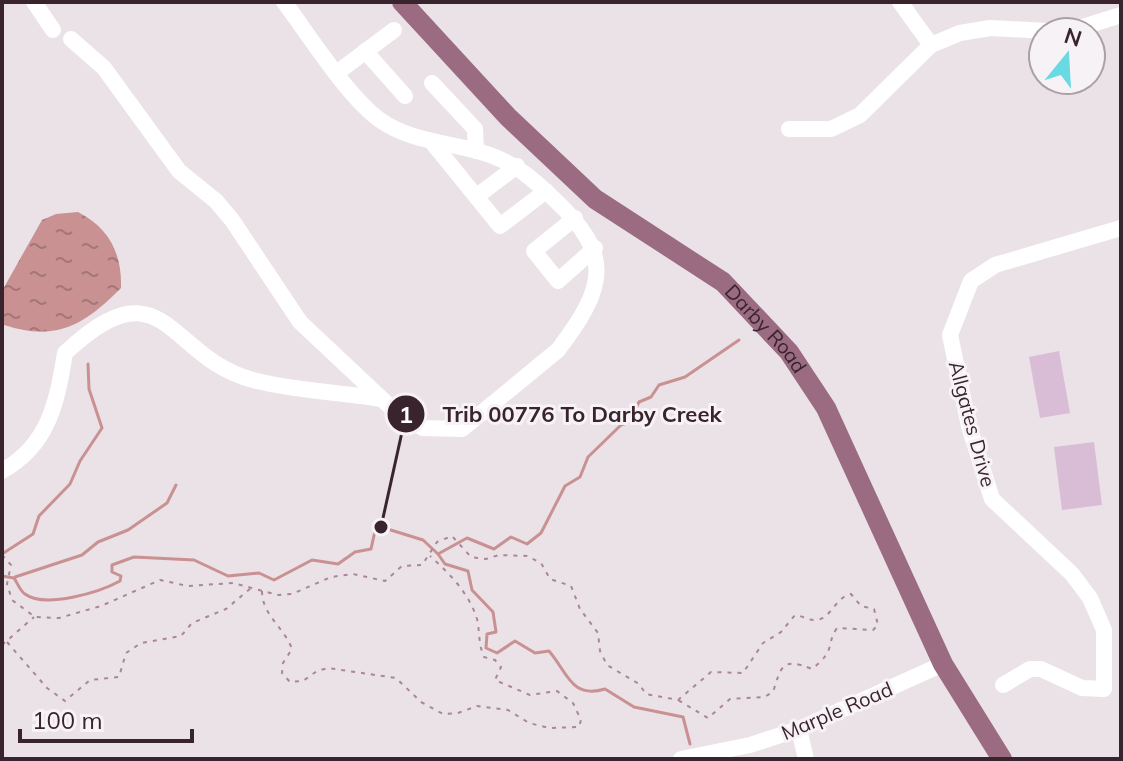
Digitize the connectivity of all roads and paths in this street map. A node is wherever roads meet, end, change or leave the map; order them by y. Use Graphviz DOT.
graph roads {
  1 [pos="34,2"];
  2 [pos="284,2"];
  3 [pos="402,2"];
  4 [pos="900,2"];
  5 [pos="1121,15"];
  6 [pos="53,30"];
  7 [pos="394,30"];
  8 [pos="71,39"];
  9 [pos="931,45"];
  10 [pos="365,51"];
  11 [pos="338,72"];
  12 [pos="432,83"];
  13 [pos="405,96"];
  14 [pos="789,129"];
  15 [pos="431,141"];
  16 [pos="476,151"];
  17 [pos="517,166"];
  18 [pos="546,191"];
  19 [pos="477,196"];
  20 [pos="575,218"];
  21 [pos="1121,228"];
  22 [pos="595,248"];
  23 [pos="382,399"];
  24 [pos="2,471"];
  25 [pos="429,555"];
  26 [pos="4,557"];
  27 [pos="252,588"];
  28 [pos="262,590"];
  29 [pos="35,617"];
  30 [pos="7,642"];
  31 [pos="2,645"];
  32 [pos="943,664"];
  33 [pos="1003,685"];
  34 [pos="678,700"];
  35 [pos="799,729"];
  36 [pos="681,759"];
  37 [pos="806,759"];
  38 [pos="1002,759"];
  1 -- 6 [label="street"];
  2 -- 11 [label="street"];
  3 -- 32 [label="main road, Darby Road"];
  4 -- 9 [label="street"];
  5 -- 9 [label="street"];
  7 -- 10 [label="street"];
  8 -- 23 [label="street"];
  9 -- 14 [label="street"];
  10 -- 11 [label="street"];
  10 -- 13 [label="street"];
  11 -- 15 [label="street"];
  12 -- 16 [label="street"];
  15 -- 16 [label="street"];
  15 -- 19 [label="street"];
  16 -- 17 [label="street"];
  17 -- 18 [label="street"];
  17 -- 19 [label="street"];
  18 -- 19 [label="street"];
  18 -- 20 [label="street"];
  20 -- 22 [label="street"];
  20 -- 22 [label="street"];
  21 -- 33 [label="street, Allgates Drive"];
  22 -- 23 [label="street"];
  23 -- 24 [label="street"];
  25 -- 28 [label="path"];
  25 -- 28 [label="path"];
  25 -- 34 [label="path"];
  26 -- 29 [label="path"];
  27 -- 28 [label="path"];
  27 -- 29 [label="path"];
  27 -- 30 [label="path"];
  29 -- 30 [label="path"];
  30 -- 31 [label="path"];
  32 -- 35 [label="street, Marple Road"];
  32 -- 38 [label="main road, Darby Road"];
  34 -- 34 [label="path"];
  35 -- 36 [label="street, Marple Road"];
  35 -- 37 [label="street"];
}
